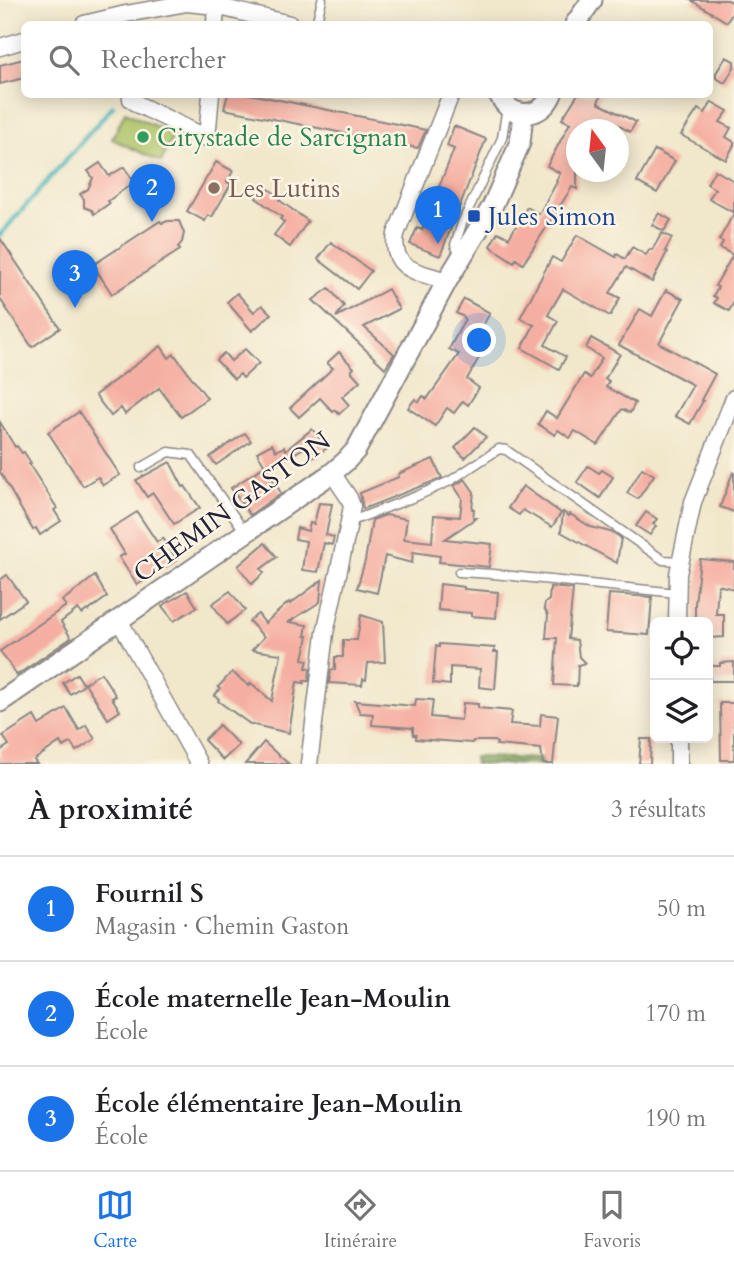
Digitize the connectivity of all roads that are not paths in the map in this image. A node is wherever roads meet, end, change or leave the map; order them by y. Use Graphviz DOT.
graph roads {
  1 [pos="322,0"];
  2 [pos="592,0"];
  3 [pos="216,3"];
  4 [pos="155,17"];
  5 [pos="97,21"];
  6 [pos="215,21"];
  7 [pos="279,21"];
  8 [pos="317,21"];
  9 [pos="577,21"];
  10 [pos="21,41"];
  11 [pos="0,47"];
  12 [pos="131,98"];
  13 [pos="211,98"];
  14 [pos="449,98"];
  15 [pos="550,98"];
  16 [pos="510,105"];
  17 [pos="447,281"];
  18 [pos="734,398"];
  19 [pos="141,468"];
  20 [pos="332,473"];
  21 [pos="349,522"];
  22 [pos="245,532"];
  23 [pos="680,561"];
  24 [pos="459,572"];
  25 [pos="677,593"];
  26 [pos="677,617"];
  27 [pos="119,620"];
  28 [pos="0,702"];
  29 [pos="679,743"];
  30 [pos="199,764"];
  31 [pos="309,764"];
  32 [pos="679,764"];
  1 -- 8 [label="lane"];
  2 -- 9 [label="street"];
  3 -- 4 [label="street"];
  3 -- 6 [label="street"];
  3 -- 7 [label="street"];
  4 -- 5 [label="street"];
  10 -- 11 [label="street"];
  12 -- 13 [label="street"];
  14 -- 17 [label="street"];
  15 -- 16 [label="street"];
  16 -- 17 [label="street, CHEMIN GASTON"];
  17 -- 20 [label="street, CHEMIN GASTON"];
  18 -- 23 [label="street"];
  19 -- 22 [label="lane"];
  20 -- 21 [label="street"];
  20 -- 22 [label="street, CHEMIN GASTON"];
  21 -- 23 [label="lane"];
  21 -- 31 [label="street"];
  22 -- 27 [label="street, CHEMIN GASTON"];
  23 -- 25 [label="street"];
  24 -- 25 [label="lane"];
  25 -- 26 [label="street"];
  27 -- 28 [label="street, CHEMIN GASTON"];
  27 -- 30 [label="street"];
  29 -- 32 [label="street"];
}
